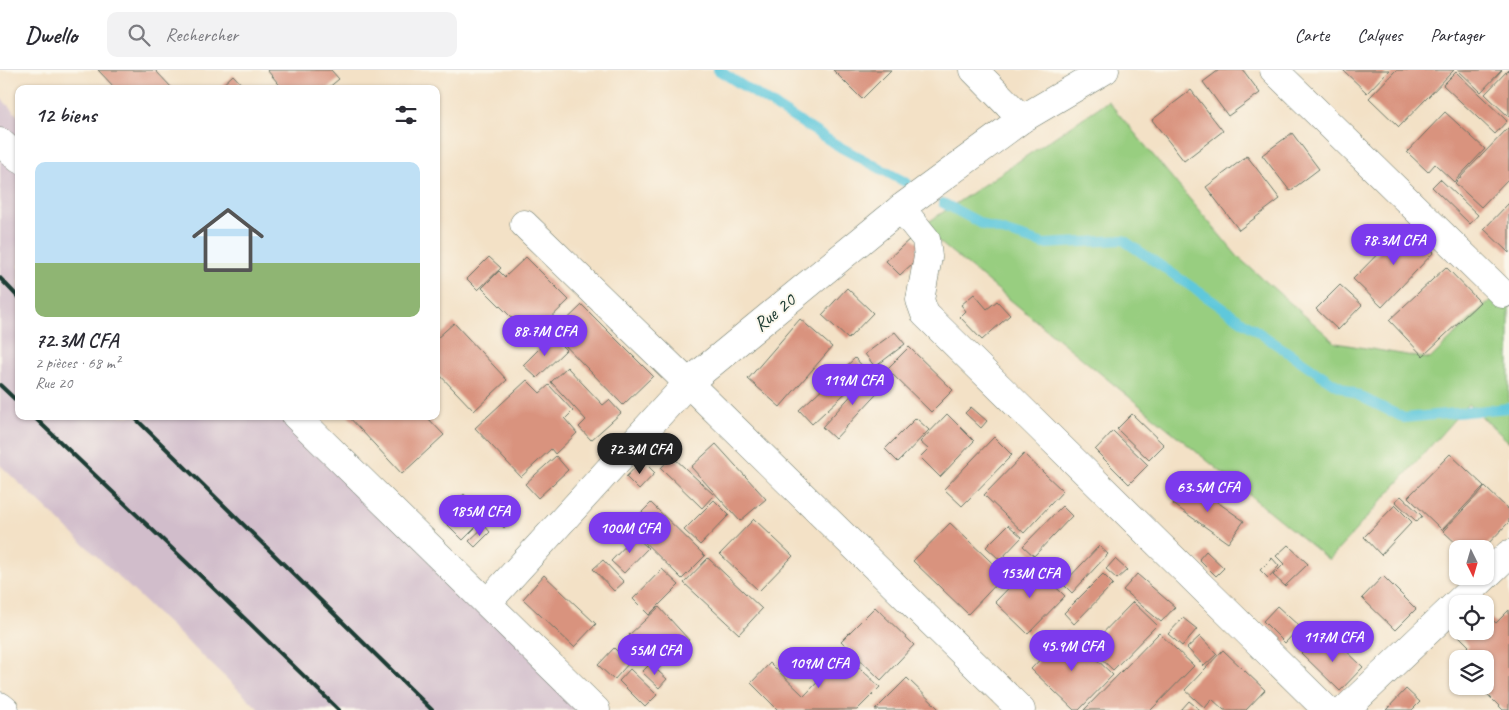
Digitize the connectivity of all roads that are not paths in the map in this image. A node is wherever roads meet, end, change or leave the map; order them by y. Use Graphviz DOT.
graph roads {
  1 [pos="974,70"];
  2 [pos="1105,70"];
  3 [pos="1274,70"];
  4 [pos="1022,119"];
  5 [pos="0,142"];
  6 [pos="15,155"];
  7 [pos="901,208"];
  8 [pos="524,224"];
  9 [pos="1503,294"];
  10 [pos="688,383"];
  11 [pos="300,420"];
  12 [pos="1509,554"];
  13 [pos="487,603"];
  14 [pos="0,706"];
  15 [pos="5,710"];
  16 [pos="596,710"];
  17 [pos="1021,710"];
  18 [pos="1326,710"];
  19 [pos="1345,710"];
  1 -- 4 [label="street"];
  2 -- 4 [label="street, Rue 20"];
  3 -- 9 [label="street"];
  4 -- 7 [label="street, Rue 20"];
  5 -- 6 [label="street"];
  7 -- 10 [label="street, Rue 20"];
  7 -- 18 [label="street"];
  8 -- 10 [label="street"];
  10 -- 13 [label="street, Rue 20"];
  10 -- 17 [label="street"];
  11 -- 13 [label="street"];
  12 -- 19 [label="street"];
  13 -- 16 [label="street"];
  14 -- 15 [label="street"];
}
